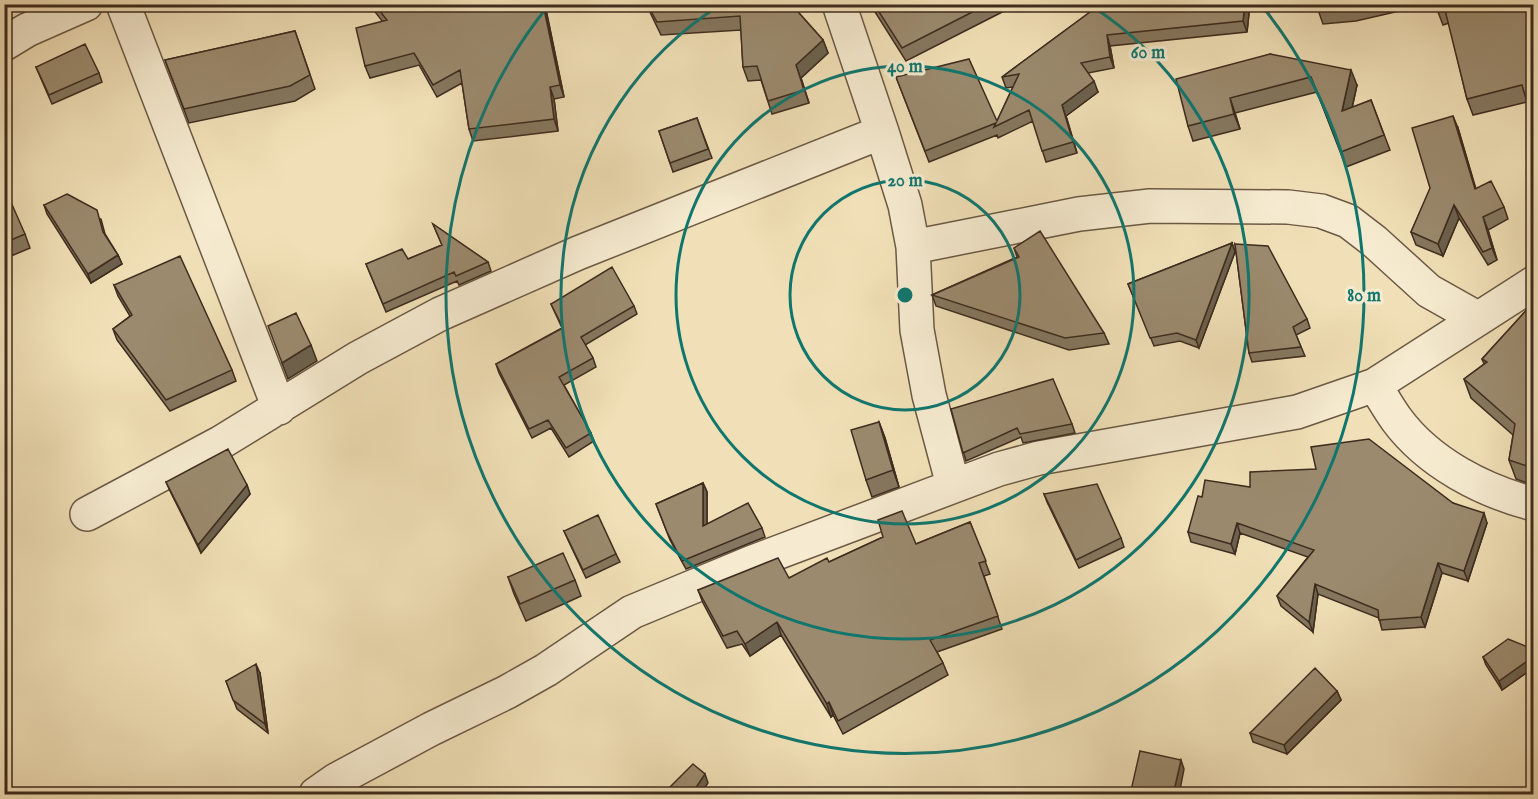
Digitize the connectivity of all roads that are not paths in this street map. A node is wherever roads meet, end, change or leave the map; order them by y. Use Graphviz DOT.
graph roads {
  1 [pos="86,4"];
  2 [pos="123,4"];
  3 [pos="838,4"];
  4 [pos="4,44"];
  5 [pos="882,132"];
  6 [pos="912,247"];
  7 [pos="1533,284"];
  8 [pos="1477,318"];
  9 [pos="1375,385"];
  10 [pos="279,408"];
  11 [pos="953,485"];
  12 [pos="1533,504"];
  13 [pos="87,513"];
  14 [pos="316,795"];
  1 -- 4 [label="street"];
  2 -- 10 [label="street"];
  3 -- 5 [label="street"];
  5 -- 6 [label="street"];
  5 -- 10 [label="street"];
  6 -- 8 [label="street"];
  6 -- 11 [label="street"];
  7 -- 8 [label="street"];
  8 -- 9 [label="street"];
  9 -- 11 [label="street"];
  9 -- 12 [label="street"];
  10 -- 13 [label="street"];
  11 -- 14 [label="street"];
}
